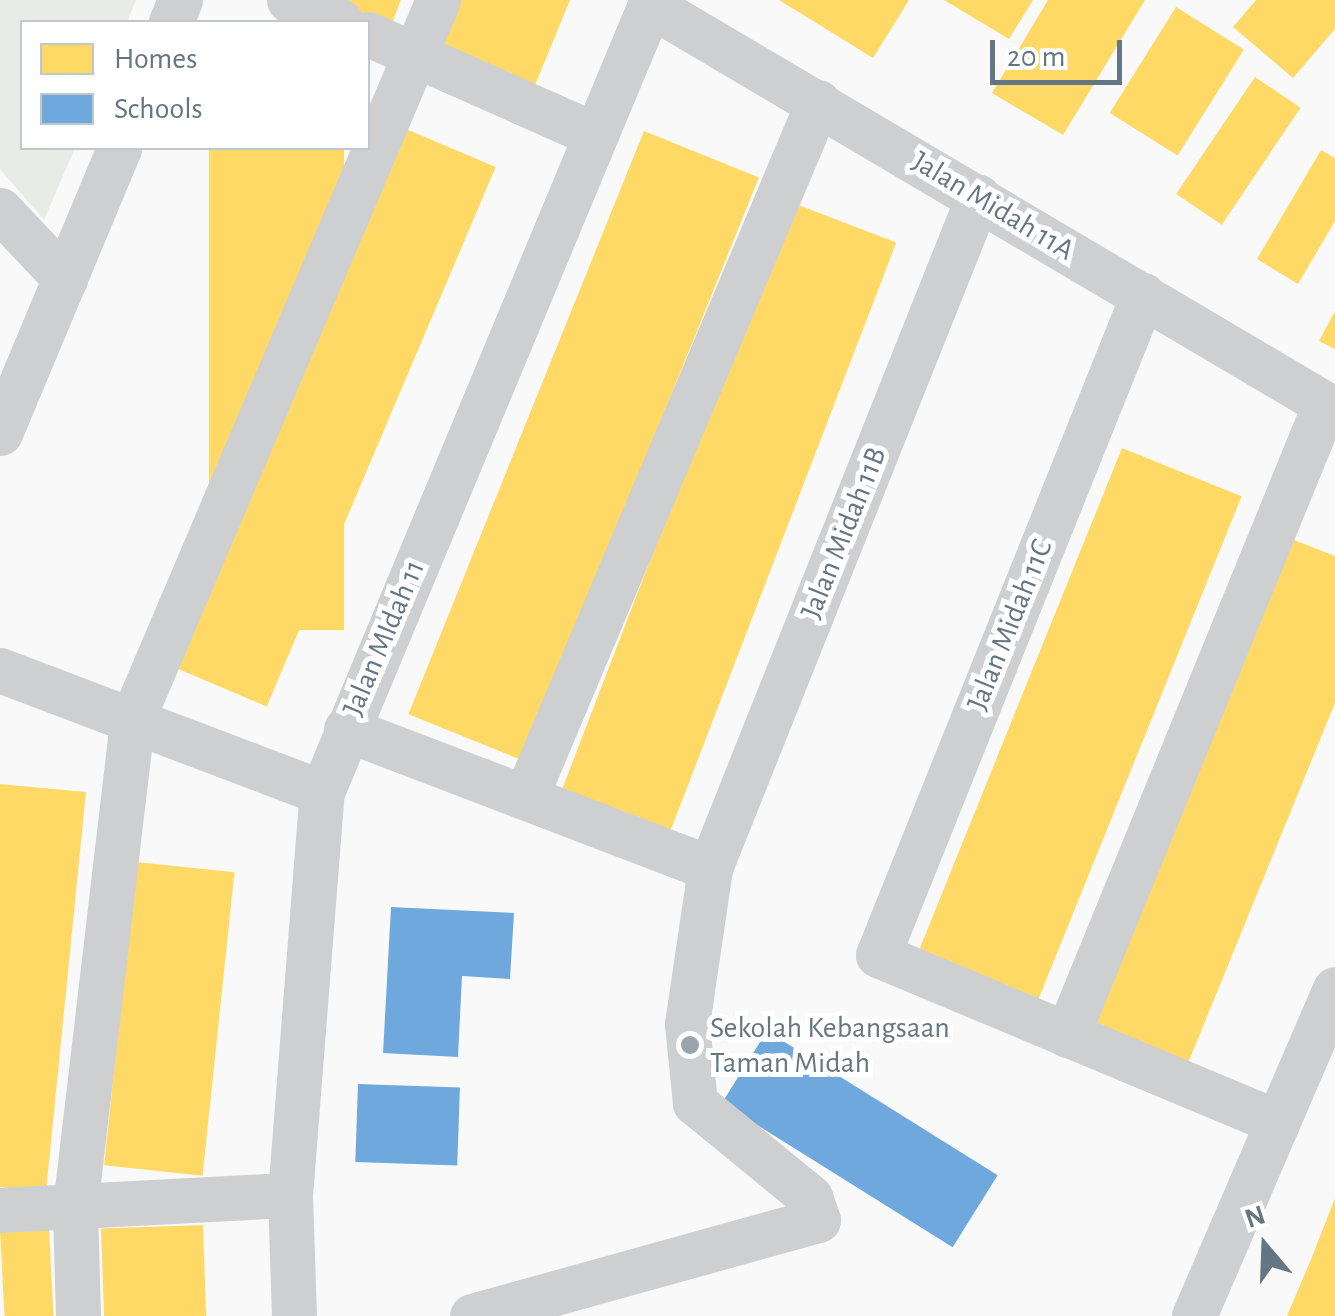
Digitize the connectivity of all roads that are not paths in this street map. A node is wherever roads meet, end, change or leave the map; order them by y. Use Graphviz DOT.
graph roads {
  1 [pos="289,0"];
  2 [pos="438,0"];
  3 [pos="651,2"];
  4 [pos="336,20"];
  5 [pos="370,35"];
  6 [pos="416,54"];
  7 [pos="818,102"];
  8 [pos="594,134"];
  9 [pos="119,150"];
  10 [pos="978,197"];
  11 [pos="0,210"];
  12 [pos="65,279"];
  13 [pos="1143,296"];
  14 [pos="1330,407"];
  15 [pos="0,433"];
  16 [pos="0,670"];
  17 [pos="132,720"];
  18 [pos="346,729"];
  19 [pos="322,792"];
  20 [pos="526,796"];
  21 [pos="710,868"];
  22 [pos="1335,989"];
  23 [pos="1067,1035"];
  24 [pos="1278,1122"];
  25 [pos="290,1194"];
  26 [pos="75,1207"];
  27 [pos="0,1210"];
  28 [pos="78,1316"];
  29 [pos="294,1316"];
  30 [pos="472,1316"];
  31 [pos="1194,1316"];
  1 -- 4 [label="street"];
  2 -- 6 [label="street"];
  3 -- 7 [label="street, Jalan Midah 11A"];
  3 -- 8 [label="street, Jalan MIdah 11"];
  5 -- 6 [label="street"];
  6 -- 8 [label="street"];
  6 -- 17 [label="street"];
  7 -- 10 [label="street, Jalan Midah 11A"];
  7 -- 20 [label="street"];
  8 -- 18 [label="street, Jalan MIdah 11"];
  9 -- 12 [label="street"];
  10 -- 13 [label="street, Jalan Midah 11A"];
  10 -- 21 [label="street, Jalan Midah 11B"];
  11 -- 12 [label="street"];
  12 -- 15 [label="street"];
  13 -- 14 [label="street, Jalan Midah 11A"];
  13 -- 23 [label="street, Jalan Midah 11C"];
  14 -- 23 [label="street"];
  16 -- 17 [label="street"];
  17 -- 19 [label="street"];
  17 -- 26 [label="street"];
  18 -- 19 [label="street, Jalan MIdah 11"];
  18 -- 20 [label="street"];
  19 -- 25 [label="street, Jalan MIdah 11"];
  20 -- 21 [label="street"];
  21 -- 30 [label="street, Jalan Midah 11B"];
  22 -- 24 [label="street"];
  23 -- 24 [label="street"];
  24 -- 31 [label="street"];
  25 -- 26 [label="street"];
  25 -- 29 [label="street, Jalan MIdah 11"];
  26 -- 27 [label="street"];
  26 -- 28 [label="street"];
}
